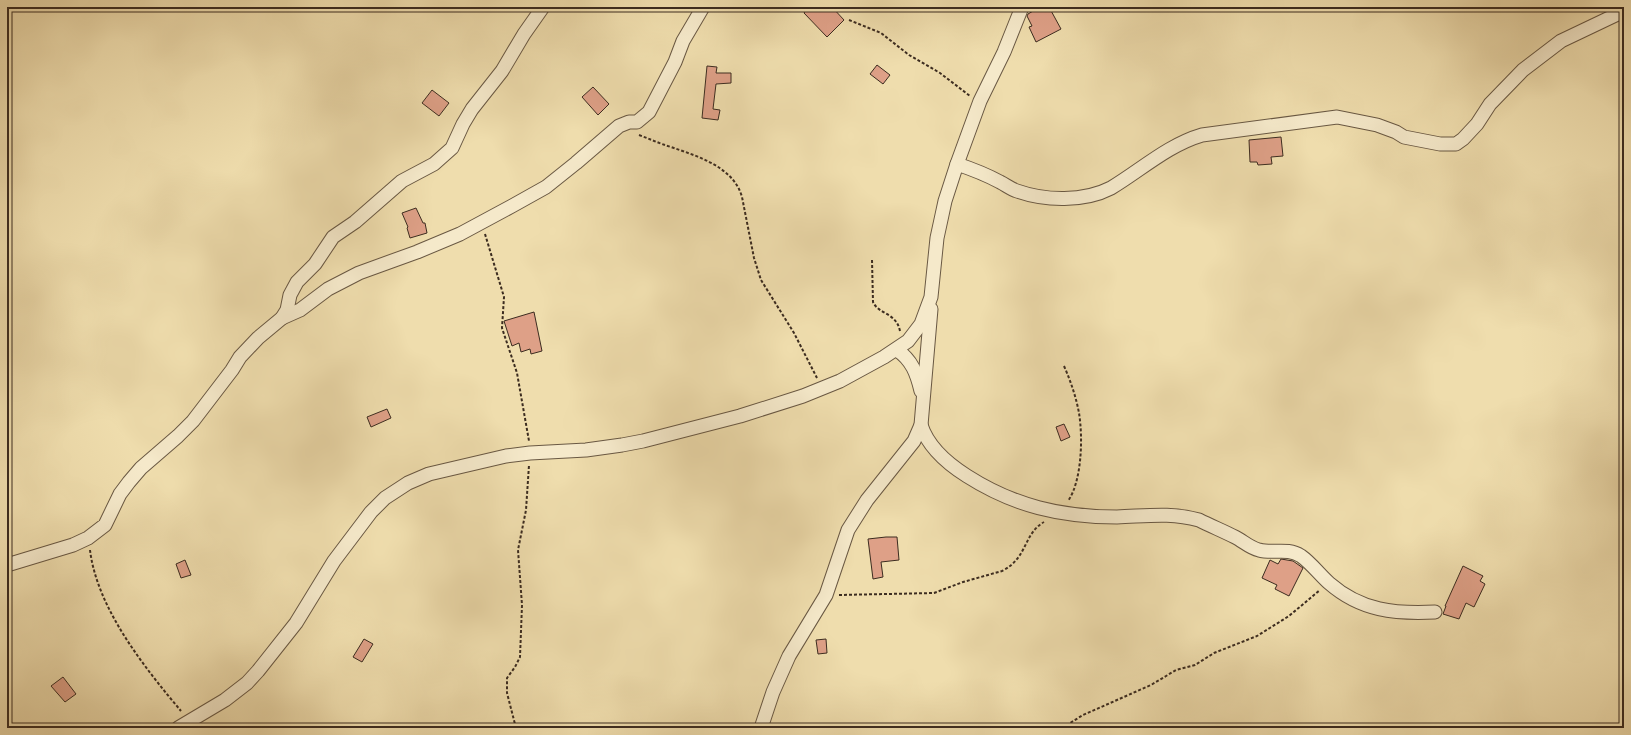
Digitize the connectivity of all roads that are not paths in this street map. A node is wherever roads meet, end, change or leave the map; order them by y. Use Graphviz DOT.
graph roads {
  1 [pos="543,7"];
  2 [pos="703,7"];
  3 [pos="1022,7"];
  4 [pos="1624,11"];
  5 [pos="957,164"];
  6 [pos="931,297"];
  7 [pos="282,318"];
  8 [pos="897,350"];
  9 [pos="923,401"];
  10 [pos="922,425"];
  11 [pos="7,565"];
  12 [pos="1435,612"];
  13 [pos="178,728"];
  14 [pos="761,728"];
  1 -- 7 [label="street"];
  2 -- 7 [label="street"];
  3 -- 5 [label="street"];
  4 -- 5 [label="street"];
  5 -- 6 [label="street"];
  6 -- 8 [label="street"];
  6 -- 9 [label="street"];
  7 -- 11 [label="street"];
  8 -- 9 [label="street"];
  8 -- 13 [label="street"];
  9 -- 10 [label="street"];
  10 -- 12 [label="street"];
  10 -- 14 [label="street"];
}
